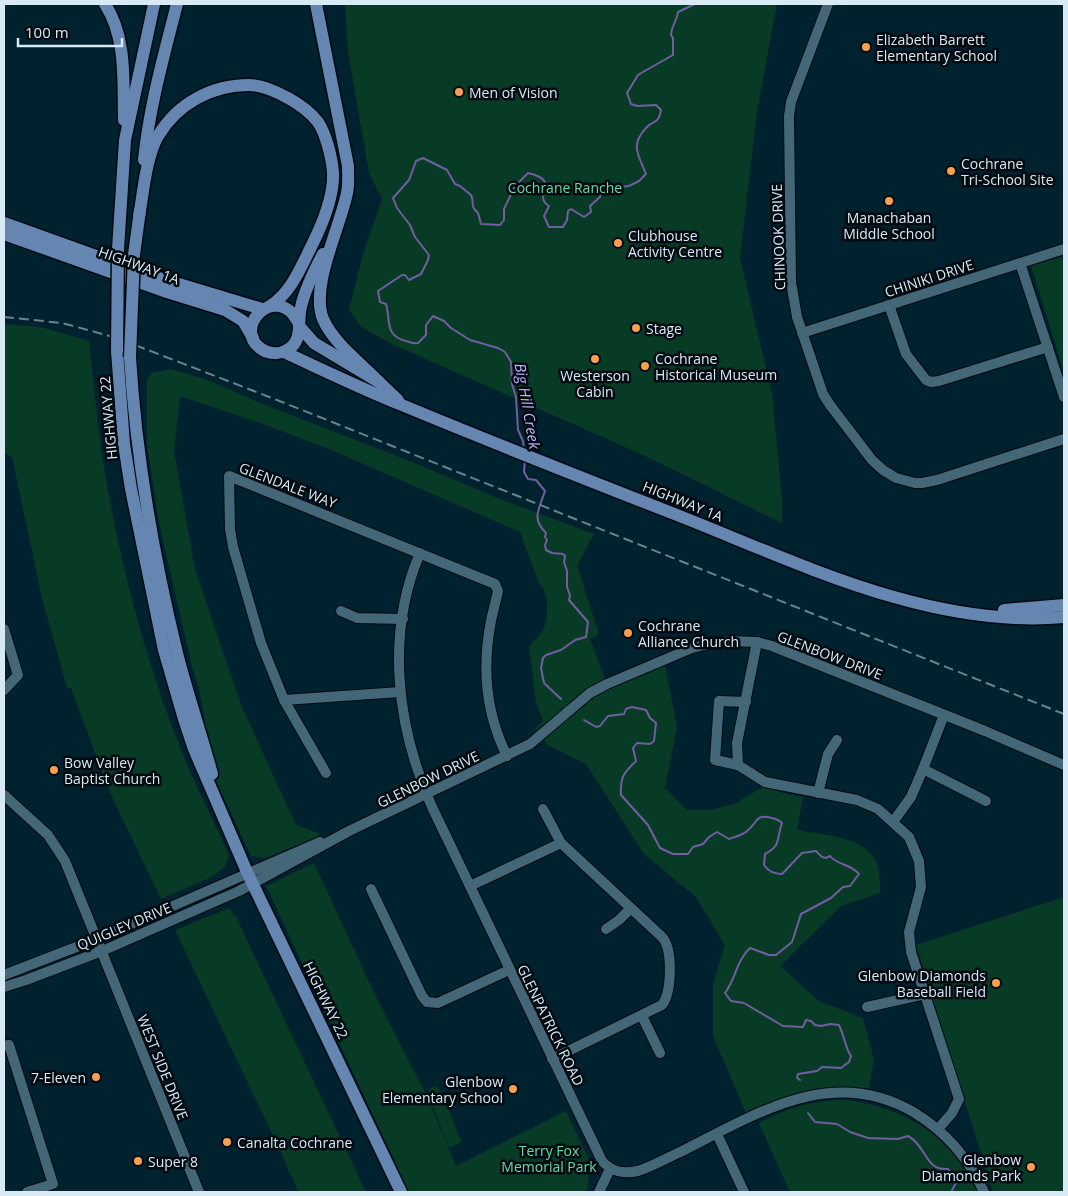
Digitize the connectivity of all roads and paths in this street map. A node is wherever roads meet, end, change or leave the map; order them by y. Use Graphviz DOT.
graph roads {
  1 [pos="105,4"];
  2 [pos="154,4"];
  3 [pos="177,4"];
  4 [pos="316,4"];
  5 [pos="828,4"];
  6 [pos="125,140"];
  7 [pos="139,217"];
  8 [pos="340,220"];
  9 [pos="4,223"];
  10 [pos="4,234"];
  11 [pos="1064,248"];
  12 [pos="1020,263"];
  13 [pos="889,305"];
  14 [pos="266,308"];
  15 [pos="299,324"];
  16 [pos="802,333"];
  17 [pos="253,338"];
  18 [pos="1048,347"];
  19 [pos="284,352"];
  20 [pos="379,382"];
  21 [pos="1064,398"];
  22 [pos="403,406"];
  23 [pos="1064,439"];
  24 [pos="420,553"];
  25 [pos="1064,605"];
  26 [pos="956,610"];
  27 [pos="341,611"];
  28 [pos="1064,616"];
  29 [pos="403,619"];
  30 [pos="4,629"];
  31 [pos="757,642"];
  32 [pos="4,690"];
  33 [pos="400,692"];
  34 [pos="284,700"];
  35 [pos="746,702"];
  36 [pos="944,715"];
  37 [pos="837,740"];
  38 [pos="507,756"];
  39 [pos="738,765"];
  40 [pos="1064,765"];
  41 [pos="924,770"];
  42 [pos="326,773"];
  43 [pos="818,793"];
  44 [pos="427,794"];
  45 [pos="4,795"];
  46 [pos="986,801"];
  47 [pos="543,809"];
  48 [pos="224,819"];
  49 [pos="893,822"];
  50 [pos="561,843"];
  51 [pos="250,878"];
  52 [pos="470,886"];
  53 [pos="371,889"];
  54 [pos="630,908"];
  55 [pos="606,929"];
  56 [pos="97,940"];
  57 [pos="102,951"];
  58 [pos="509,970"];
  59 [pos="4,975"];
  60 [pos="4,987"];
  61 [pos="925,994"];
  62 [pos="866,1007"];
  63 [pos="642,1016"];
  64 [pos="4,1046"];
  65 [pos="660,1052"];
  66 [pos="552,1059"];
  67 [pos="938,1129"];
  68 [pos="717,1134"];
  69 [pos="610,1169"];
  70 [pos="27,1192"];
  71 [pos="199,1192"];
  72 [pos="402,1192"];
  73 [pos="599,1192"];
  74 [pos="744,1192"];
  75 [pos="984,1192"];
  1 -- 6 [label="main road"];
  2 -- 6 [label="main road, HIGHWAY 22"];
  3 -- 7 [label="main road, HIGHWAY 22"];
  4 -- 8 [label="main road"];
  5 -- 16 [label="street, CHINOOK DRIVE"];
  6 -- 48 [label="main road, HIGHWAY 22, bridge"];
  7 -- 14 [label="main road"];
  7 -- 48 [label="main road, HIGHWAY 22, bridge"];
  8 -- 15 [label="main road"];
  8 -- 20 [label="main road"];
  9 -- 14 [label="main road, HIGHWAY 1A"];
  10 -- 17 [label="main road, HIGHWAY 1A"];
  11 -- 12 [label="street, CHINIKI DRIVE"];
  12 -- 13 [label="street, CHINIKI DRIVE"];
  12 -- 18 [label="street"];
  13 -- 16 [label="street, CHINIKI DRIVE"];
  13 -- 18 [label="street"];
  14 -- 15 [label="main road"];
  14 -- 17 [label="main road"];
  15 -- 19 [label="main road"];
  15 -- 20 [label="main road, HIGHWAY 1A"];
  16 -- 23 [label="street, CHINOOK DRIVE"];
  17 -- 19 [label="main road"];
  18 -- 21 [label="street"];
  19 -- 22 [label="main road, HIGHWAY 1A"];
  20 -- 22 [label="main road, HIGHWAY 1A"];
  22 -- 26 [label="main road, HIGHWAY 1A"];
  24 -- 29 [label="street, GLENPATRICK ROAD"];
  24 -- 34 [label="street, GLENDALE WAY"];
  24 -- 38 [label="street, GLENDALE WAY"];
  25 -- 26 [label="main road, HIGHWAY 1A"];
  26 -- 28 [label="main road, HIGHWAY 1A"];
  27 -- 29 [label="street"];
  29 -- 33 [label="street, GLENPATRICK ROAD"];
  30 -- 32 [label="street"];
  31 -- 35 [label="street"];
  31 -- 36 [label="street, GLENBOW DRIVE"];
  31 -- 38 [label="street, GLENBOW DRIVE"];
  33 -- 34 [label="street"];
  33 -- 44 [label="street, GLENPATRICK ROAD"];
  34 -- 42 [label="street"];
  35 -- 39 [label="street"];
  35 -- 39 [label="street"];
  36 -- 40 [label="street, GLENBOW DRIVE"];
  36 -- 41 [label="street"];
  37 -- 43 [label="street"];
  38 -- 44 [label="street, GLENBOW DRIVE"];
  39 -- 43 [label="street"];
  41 -- 46 [label="street"];
  41 -- 49 [label="street"];
  43 -- 49 [label="street"];
  44 -- 51 [label="street, GLENBOW DRIVE"];
  44 -- 52 [label="street, GLENPATRICK ROAD"];
  45 -- 56 [label="street, WEST SIDE DRIVE"];
  47 -- 50 [label="street"];
  48 -- 51 [label="main road, HIGHWAY 22"];
  49 -- 61 [label="street"];
  50 -- 52 [label="street"];
  50 -- 54 [label="street"];
  51 -- 56 [label="street, QUIGLEY DRIVE"];
  51 -- 57 [label="street, QUIGLEY DRIVE"];
  51 -- 72 [label="main road, HIGHWAY 22"];
  52 -- 58 [label="street, GLENPATRICK ROAD"];
  53 -- 58 [label="street"];
  54 -- 55 [label="street"];
  54 -- 63 [label="street"];
  56 -- 57 [label="street, WEST SIDE DRIVE"];
  56 -- 59 [label="street, QUIGLEY DRIVE"];
  57 -- 60 [label="street, QUIGLEY DRIVE"];
  57 -- 71 [label="street, WEST SIDE DRIVE"];
  58 -- 66 [label="street, GLENPATRICK ROAD"];
  61 -- 62 [label="street"];
  61 -- 67 [label="street"];
  63 -- 65 [label="street"];
  63 -- 66 [label="street"];
  64 -- 70 [label="street"];
  66 -- 69 [label="street, GLENPATRICK ROAD"];
  67 -- 68 [label="street"];
  67 -- 75 [label="street"];
  68 -- 69 [label="street"];
  68 -- 74 [label="street"];
  69 -- 73 [label="street"];
}
